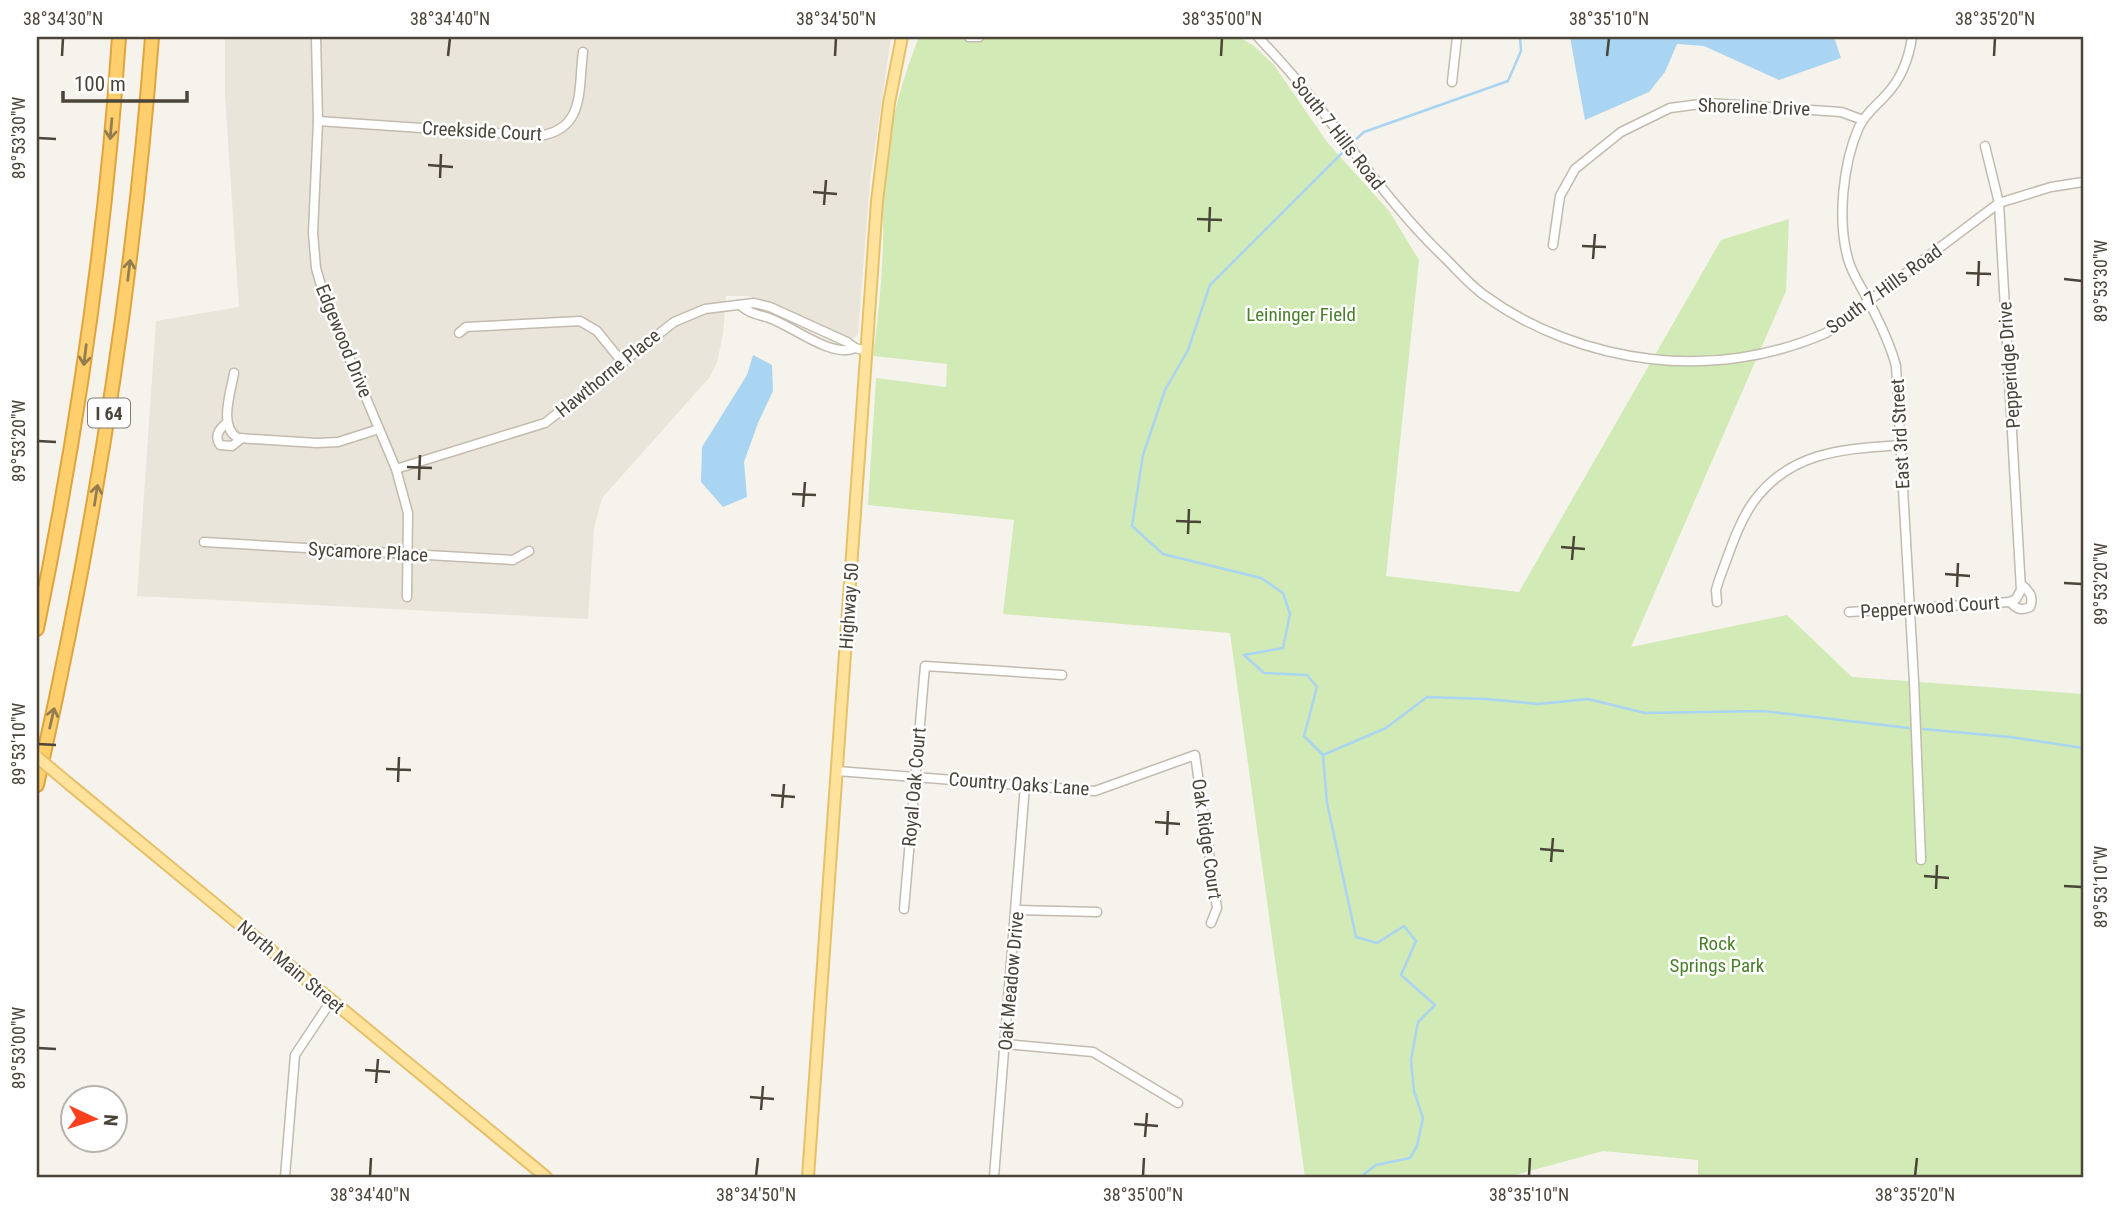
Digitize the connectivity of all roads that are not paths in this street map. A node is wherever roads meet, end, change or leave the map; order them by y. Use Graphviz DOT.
graph roads {
  1 [pos="152,37"];
  2 [pos="316,37"];
  3 [pos="902,37"];
  4 [pos="969,37"];
  5 [pos="979,37"];
  6 [pos="1258,37"];
  7 [pos="1457,37"];
  8 [pos="1912,37"];
  9 [pos="119,38"];
  10 [pos="583,52"];
  11 [pos="1452,82"];
  12 [pos="1863,120"];
  13 [pos="318,121"];
  14 [pos="1985,146"];
  15 [pos="2083,182"];
  16 [pos="1999,203"];
  17 [pos="1553,245"];
  18 [pos="1869,301"];
  19 [pos="459,333"];
  20 [pos="867,351"];
  21 [pos="623,363"];
  22 [pos="234,373"];
  23 [pos="227,423"];
  24 [pos="379,429"];
  25 [pos="242,439"];
  26 [pos="1900,445"];
  27 [pos="397,469"];
  28 [pos="204,542"];
  29 [pos="529,551"];
  30 [pos="409,555"];
  31 [pos="2022,585"];
  32 [pos="407,597"];
  33 [pos="1717,602"];
  34 [pos="2010,602"];
  35 [pos="1910,609"];
  36 [pos="1849,612"];
  37 [pos="37,629"];
  38 [pos="1062,675"];
  39 [pos="1195,755"];
  40 [pos="37,757"];
  41 [pos="837,771"];
  42 [pos="915,777"];
  43 [pos="37,785"];
  44 [pos="1026,785"];
  45 [pos="1921,860"];
  46 [pos="904,909"];
  47 [pos="1017,910"];
  48 [pos="1097,912"];
  49 [pos="1211,923"];
  50 [pos="331,1001"];
  51 [pos="1006,1044"];
  52 [pos="1178,1103"];
  53 [pos="285,1177"];
  54 [pos="546,1177"];
  55 [pos="807,1177"];
  56 [pos="994,1177"];
  43 -- 1 [label="highway, I 64, one-way"];
  2 -- 13 [label="street, Edgewood Drive"];
  3 -- 20 [label="main road, Highway 50"];
  4 -- 5 [label="street"];
  6 -- 18 [label="street, South 7 Hills Road"];
  7 -- 11 [label="street"];
  8 -- 12 [label="street, East 3rd Street"];
  9 -- 37 [label="highway, I 64, one-way"];
  10 -- 13 [label="street, Creekside Court"];
  12 -- 17 [label="street, Shoreline Drive"];
  12 -- 18 [label="street, East 3rd Street"];
  13 -- 24 [label="street, Edgewood Drive"];
  14 -- 16 [label="street, Pepperidge Drive"];
  15 -- 16 [label="street, South 7 Hills Road"];
  16 -- 18 [label="street, South 7 Hills Road"];
  16 -- 31 [label="street, Pepperidge Drive"];
  18 -- 26 [label="street, East 3rd Street"];
  19 -- 21 [label="street"];
  20 -- 21 [label="street, Hawthorne Place"];
  20 -- 41 [label="main road, Highway 50"];
  21 -- 27 [label="street, Hawthorne Place"];
  22 -- 23 [label="street"];
  23 -- 25 [label="street"];
  23 -- 25 [label="street"];
  24 -- 25 [label="street"];
  24 -- 27 [label="street, Edgewood Drive"];
  26 -- 33 [label="street"];
  26 -- 35 [label="street, East 3rd Street"];
  27 -- 30 [label="street, Edgewood Drive"];
  28 -- 30 [label="street, Sycamore Place"];
  29 -- 30 [label="street, Sycamore Place"];
  30 -- 32 [label="street, Edgewood Drive"];
  31 -- 34 [label="street"];
  31 -- 34 [label="street, Pepperidge Drive"];
  34 -- 35 [label="street, Pepperwood Court"];
  35 -- 36 [label="street, Pepperwood Court"];
  35 -- 45 [label="street, East 3rd Street"];
  38 -- 42 [label="street, Royal Oak Court"];
  39 -- 44 [label="street, Country Oaks Lane"];
  39 -- 49 [label="street, Oak Ridge Court"];
  40 -- 50 [label="main road, North Main Street, bridge"];
  41 -- 42 [label="street, Country Oaks Lane"];
  41 -- 55 [label="main road, Highway 50"];
  42 -- 44 [label="street, Country Oaks Lane"];
  42 -- 46 [label="street, Royal Oak Court"];
  44 -- 47 [label="street, Oak Meadow Drive"];
  47 -- 48 [label="street"];
  47 -- 51 [label="street, Oak Meadow Drive"];
  50 -- 53 [label="street"];
  50 -- 54 [label="main road, North Main Street"];
  51 -- 52 [label="street"];
  51 -- 56 [label="street, Oak Meadow Drive"];
}
